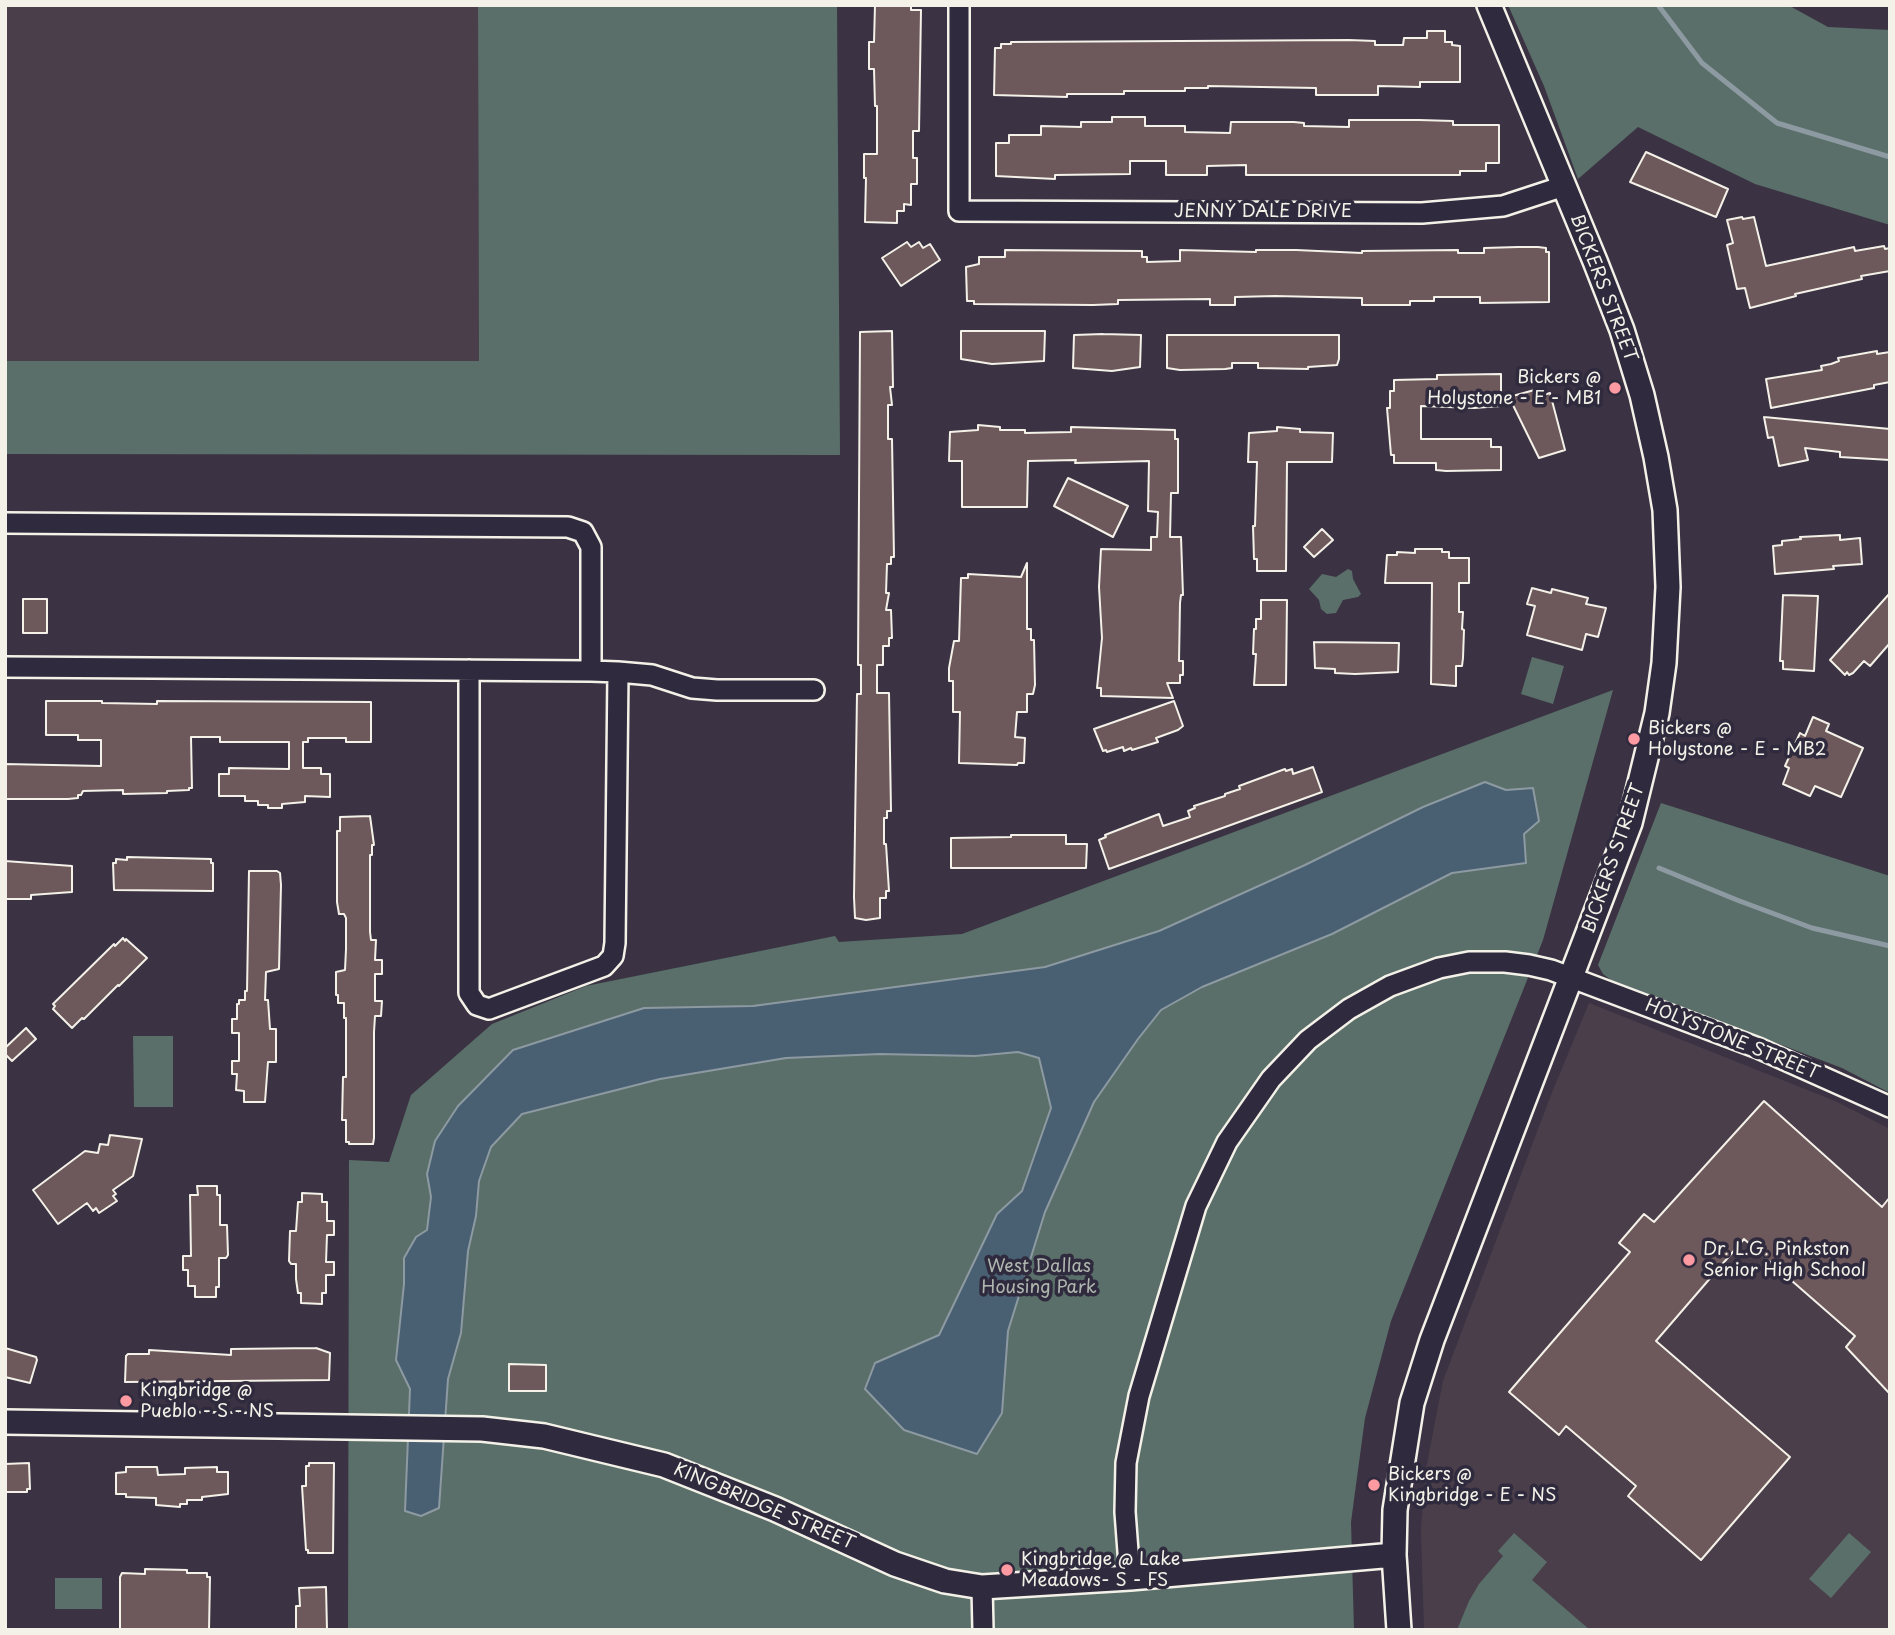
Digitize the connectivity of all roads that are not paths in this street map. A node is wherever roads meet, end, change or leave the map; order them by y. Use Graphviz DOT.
graph roads {
  1 [pos="959,5"];
  2 [pos="1489,5"];
  3 [pos="1564,186"];
  4 [pos="5,523"];
  5 [pos="5,667"];
  6 [pos="469,670"];
  7 [pos="591,671"];
  8 [pos="618,673"];
  9 [pos="814,690"];
  10 [pos="1572,978"];
  11 [pos="1890,1107"];
  12 [pos="5,1422"];
  13 [pos="1394,1555"];
  14 [pos="1130,1578"];
  15 [pos="982,1587"];
  16 [pos="983,1630"];
  17 [pos="1399,1630"];
  1 -- 3 [label="street, JENNY DALE DRIVE"];
  2 -- 3 [label="street, BICKERS STREET"];
  3 -- 10 [label="street, BICKERS STREET"];
  4 -- 7 [label="street"];
  5 -- 6 [label="street"];
  6 -- 7 [label="street"];
  6 -- 8 [label="street"];
  7 -- 8 [label="street"];
  8 -- 9 [label="street"];
  10 -- 11 [label="street, HOLYSTONE STREET"];
  10 -- 13 [label="street, BICKERS STREET"];
  10 -- 14 [label="street, HOLYSTONE STREET"];
  12 -- 15 [label="street, KINGBRIDGE STREET"];
  13 -- 14 [label="street, KINGBRIDGE STREET"];
  13 -- 17 [label="street, BICKERS STREET"];
  14 -- 15 [label="street, KINGBRIDGE STREET"];
  15 -- 16 [label="street"];
}
